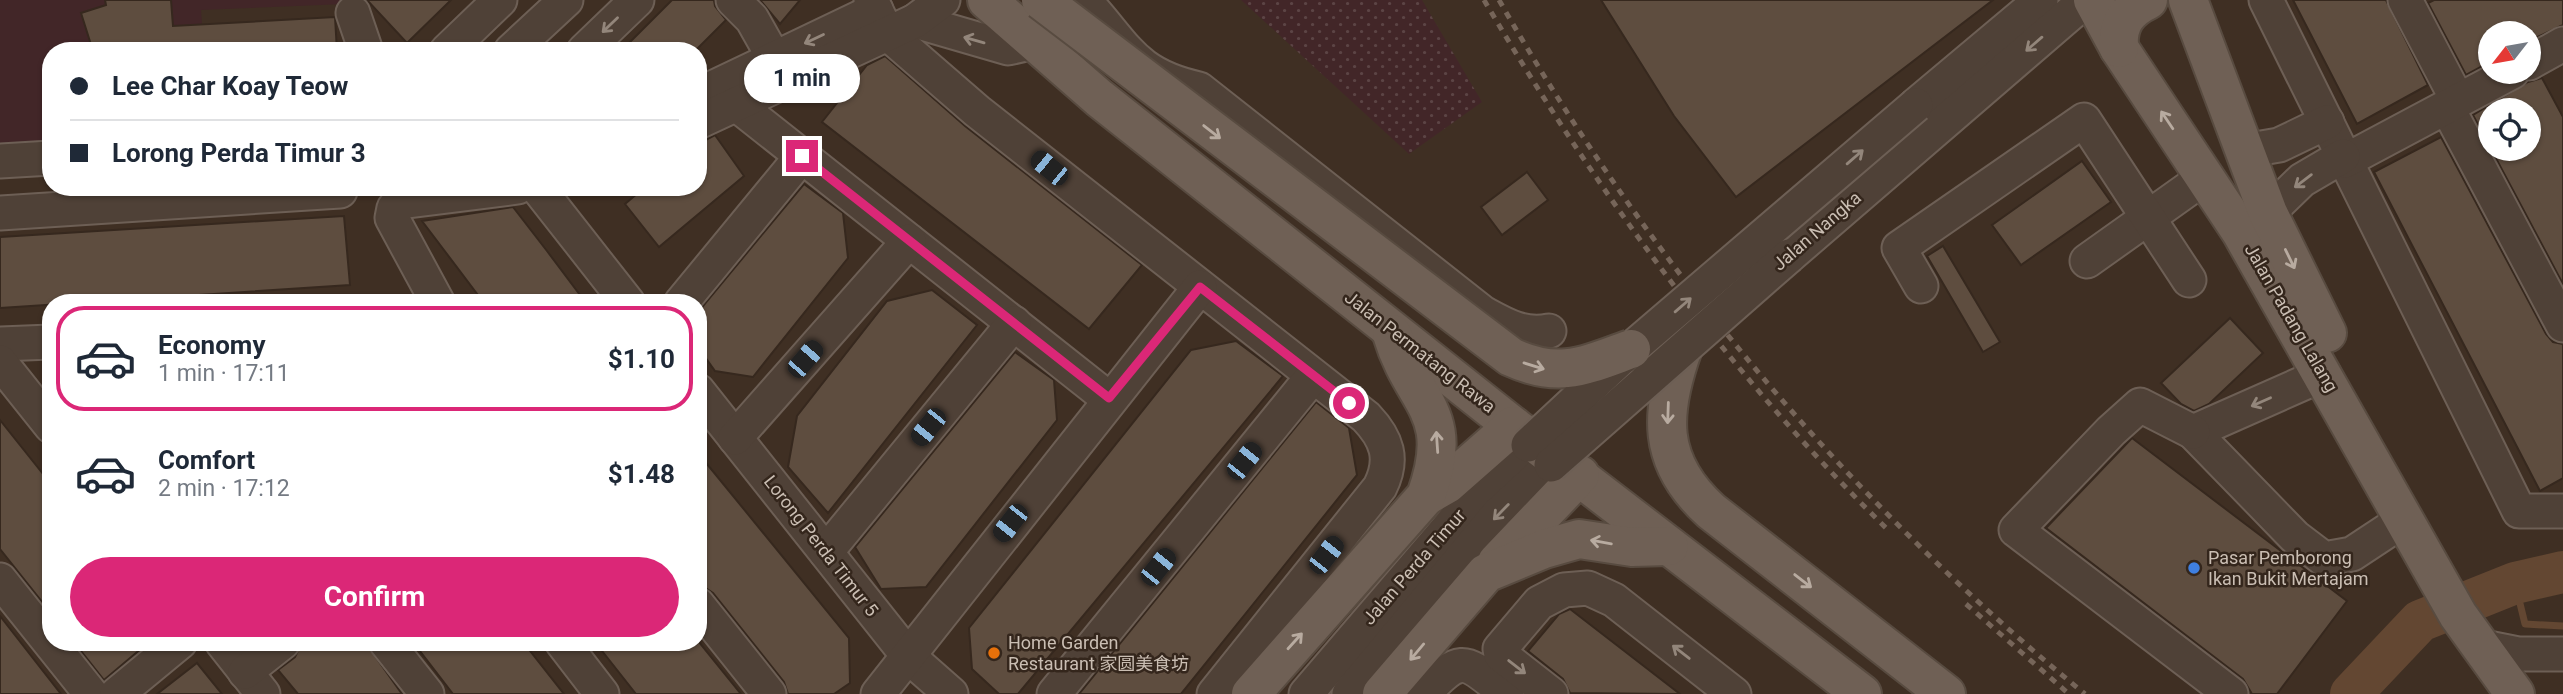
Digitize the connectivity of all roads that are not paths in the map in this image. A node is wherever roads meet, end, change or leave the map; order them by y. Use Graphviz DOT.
graph roads {
  1 [pos="500,0"];
  2 [pos="566,0"];
  3 [pos="637,0"];
  4 [pos="733,0"];
  5 [pos="943,0"];
  6 [pos="987,0"];
  7 [pos="1041,0"];
  8 [pos="1084,0"];
  9 [pos="2019,0"];
  10 [pos="2042,0"];
  11 [pos="2086,0"];
  12 [pos="2094,0"];
  13 [pos="2148,0"];
  14 [pos="2266,0"];
  15 [pos="2412,3"];
  16 [pos="2183,4"];
  17 [pos="353,13"];
  18 [pos="887,16"];
  19 [pos="475,25"];
  20 [pos="363,42"];
  21 [pos="457,42"];
  22 [pos="492,42"];
  23 [pos="521,42"];
  24 [pos="593,42"];
  25 [pos="1035,42"];
  26 [pos="2119,48"];
  27 [pos="774,58"];
  28 [pos="2490,84"];
  29 [pos="707,91"];
  30 [pos="736,104"];
  31 [pos="2452,104"];
  32 [pos="1916,105"];
  33 [pos="707,118"];
  34 [pos="2327,122"];
  35 [pos="2244,151"];
  36 [pos="802,156"];
  37 [pos="42,158"];
  38 [pos="2344,159"];
  39 [pos="0,160"];
  40 [pos="2205,177"];
  41 [pos="263,196"];
  42 [pos="447,196"];
  43 [pos="544,196"];
  44 [pos="0,213"];
  45 [pos="2268,213"];
  46 [pos="2148,217"];
  47 [pos="909,241"];
  48 [pos="2087,261"];
  49 [pos="2189,280"];
  50 [pos="1921,286"];
  51 [pos="1200,287"];
  52 [pos="430,294"];
  53 [pos="621,294"];
  54 [pos="688,294"];
  55 [pos="1014,323"];
  56 [pos="2563,325"];
  57 [pos="1390,328"];
  58 [pos="1549,331"];
  59 [pos="42,342"];
  60 [pos="0,344"];
  61 [pos="1683,348"];
  62 [pos="1631,349"];
  63 [pos="0,362"];
  64 [pos="2324,374"];
  65 [pos="1313,376"];
  66 [pos="1109,398"];
  67 [pos="707,402"];
  68 [pos="42,415"];
  69 [pos="2193,432"];
  70 [pos="735,438"];
  71 [pos="1543,453"];
  72 [pos="1426,496"];
  73 [pos="2563,511"];
  74 [pos="2405,519"];
  75 [pos="1669,546"];
  76 [pos="826,552"];
  77 [pos="1486,573"];
  78 [pos="0,580"];
  79 [pos="707,616"];
  80 [pos="2465,616"];
  81 [pos="42,633"];
  82 [pos="57,651"];
  83 [pos="169,651"];
  84 [pos="229,651"];
  85 [pos="277,651"];
  86 [pos="393,651"];
  87 [pos="569,651"];
  88 [pos="2563,654"];
  89 [pos="909,657"];
  90 [pos="254,683"];
  91 [pos="91,694"];
  92 [pos="117,694"];
  93 [pos="427,694"];
  94 [pos="602,694"];
  95 [pos="769,694"];
  96 [pos="878,694"];
  97 [pos="951,694"];
  98 [pos="1054,694"];
  99 [pos="1214,694"];
  100 [pos="1251,694"];
  101 [pos="1306,694"];
  102 [pos="1349,694"];
  103 [pos="1382,694"];
  104 [pos="1424,694"];
  105 [pos="1507,694"];
  106 [pos="1551,694"];
  107 [pos="1734,694"];
  108 [pos="1862,694"];
  109 [pos="1945,694"];
  110 [pos="2231,694"];
  111 [pos="2515,694"];
  1 -- 19 [label="street"];
  2 -- 23 [label="street"];
  3 -- 24 [label="street, one-way"];
  4 -- 27 [label="street"];
  5 -- 18 [label="street"];
  6 -- 25 [label="main road, Jalan Permatang Rawa"];
  7 -- 62 [label="main road, one-way, bridge"];
  8 -- 58 [label="street"];
  9 -- 32 [label="street"];
  10 -- 32 [label="street, Jalan Nangka"];
  11 -- 61 [label="street, Jalan Nangka, one-way, bridge"];
  12 -- 26 [label="main road, Jalan Padang Lalang"];
  13 -- 26 [label="main road"];
  14 -- 34 [label="street"];
  15 -- 31 [label="street"];
  16 -- 35 [label="main road, Jalan Padang Lalang"];
  17 -- 20 [label="street"];
  25 -- 18 [label="street, one-way"];
  18 -- 27 [label="street, one-way"];
  18 -- 30 [label="street"];
  18 -- 51 [label="street"];
  19 -- 21 [label="street"];
  19 -- 22 [label="street"];
  25 -- 57 [label="main road, Jalan Permatang Rawa"];
  40 -- 26 [label="main road, Jalan Padang Lalang, one-way"];
  27 -- 29 [label="street"];
  28 -- 31 [label="street"];
  30 -- 33 [label="street"];
  30 -- 36 [label="street"];
  31 -- 38 [label="street"];
  31 -- 56 [label="street"];
  62 -- 32 [label="street, Jalan Nangka, one-way, bridge"];
  34 -- 35 [label="street"];
  34 -- 38 [label="street"];
  35 -- 45 [label="main road, Jalan Padang Lalang"];
  36 -- 47 [label="street"];
  36 -- 54 [label="street"];
  37 -- 39 [label="street"];
  38 -- 45 [label="street, one-way"];
  38 -- 73 [label="street"];
  40 -- 46 [label="street"];
  40 -- 64 [label="main road, Jalan Padang Lalang"];
  41 -- 44 [label="street"];
  42 -- 52 [label="street"];
  43 -- 53 [label="street"];
  45 -- 80 [label="main road, Jalan Padang Lalang, one-way"];
  46 -- 48 [label="street"];
  46 -- 49 [label="street"];
  46 -- 50 [label="street"];
  47 -- 55 [label="street"];
  47 -- 70 [label="street"];
  51 -- 65 [label="street"];
  51 -- 66 [label="street"];
  55 -- 66 [label="street"];
  55 -- 76 [label="street"];
  57 -- 71 [label="main road, Jalan Permatang Rawa"];
  72 -- 57 [label="main road, one-way"];
  59 -- 60 [label="street"];
  61 -- 71 [label="street, Jalan Nangka, bridge"];
  61 -- 109 [label="main road, one-way"];
  62 -- 71 [label="street, Jalan Nangka, bridge"];
  63 -- 68 [label="street"];
  64 -- 69 [label="street, one-way"];
  64 -- 74 [label="main road, Jalan Padang Lalang"];
  65 -- 98 [label="street"];
  65 -- 99 [label="street"];
  66 -- 89 [label="street"];
  67 -- 70 [label="street, Lorong Perda Timur 5"];
  69 -- 74 [label="street"];
  69 -- 110 [label="street"];
  70 -- 76 [label="street, Lorong Perda Timur 5"];
  71 -- 72 [label="main road"];
  71 -- 75 [label="main road, Jalan Permatang Rawa"];
  71 -- 77 [label="main road"];
  71 -- 101 [label="street, Jalan Perda Timur"];
  71 -- 102 [label="street, Jalan Perda Timur, one-way"];
  100 -- 72 [label="main road, one-way"];
  74 -- 80 [label="main road, Jalan Padang Lalang"];
  75 -- 77 [label="main road, one-way"];
  75 -- 108 [label="main road, Jalan Permatang Rawa"];
  76 -- 89 [label="street, Lorong Perda Timur 5"];
  77 -- 103 [label="main road, one-way"];
  78 -- 81 [label="street"];
  79 -- 95 [label="street"];
  80 -- 88 [label="street"];
  80 -- 111 [label="main road, Jalan Padang Lalang"];
  82 -- 91 [label="street"];
  83 -- 92 [label="street"];
  84 -- 90 [label="street"];
  85 -- 90 [label="street"];
  86 -- 93 [label="street"];
  87 -- 94 [label="street"];
  89 -- 96 [label="street"];
  89 -- 97 [label="street, Lorong Perda Timur 5"];
  104 -- 105 [label="street"];
  107 -- 106 [label="street, one-way"];
}
